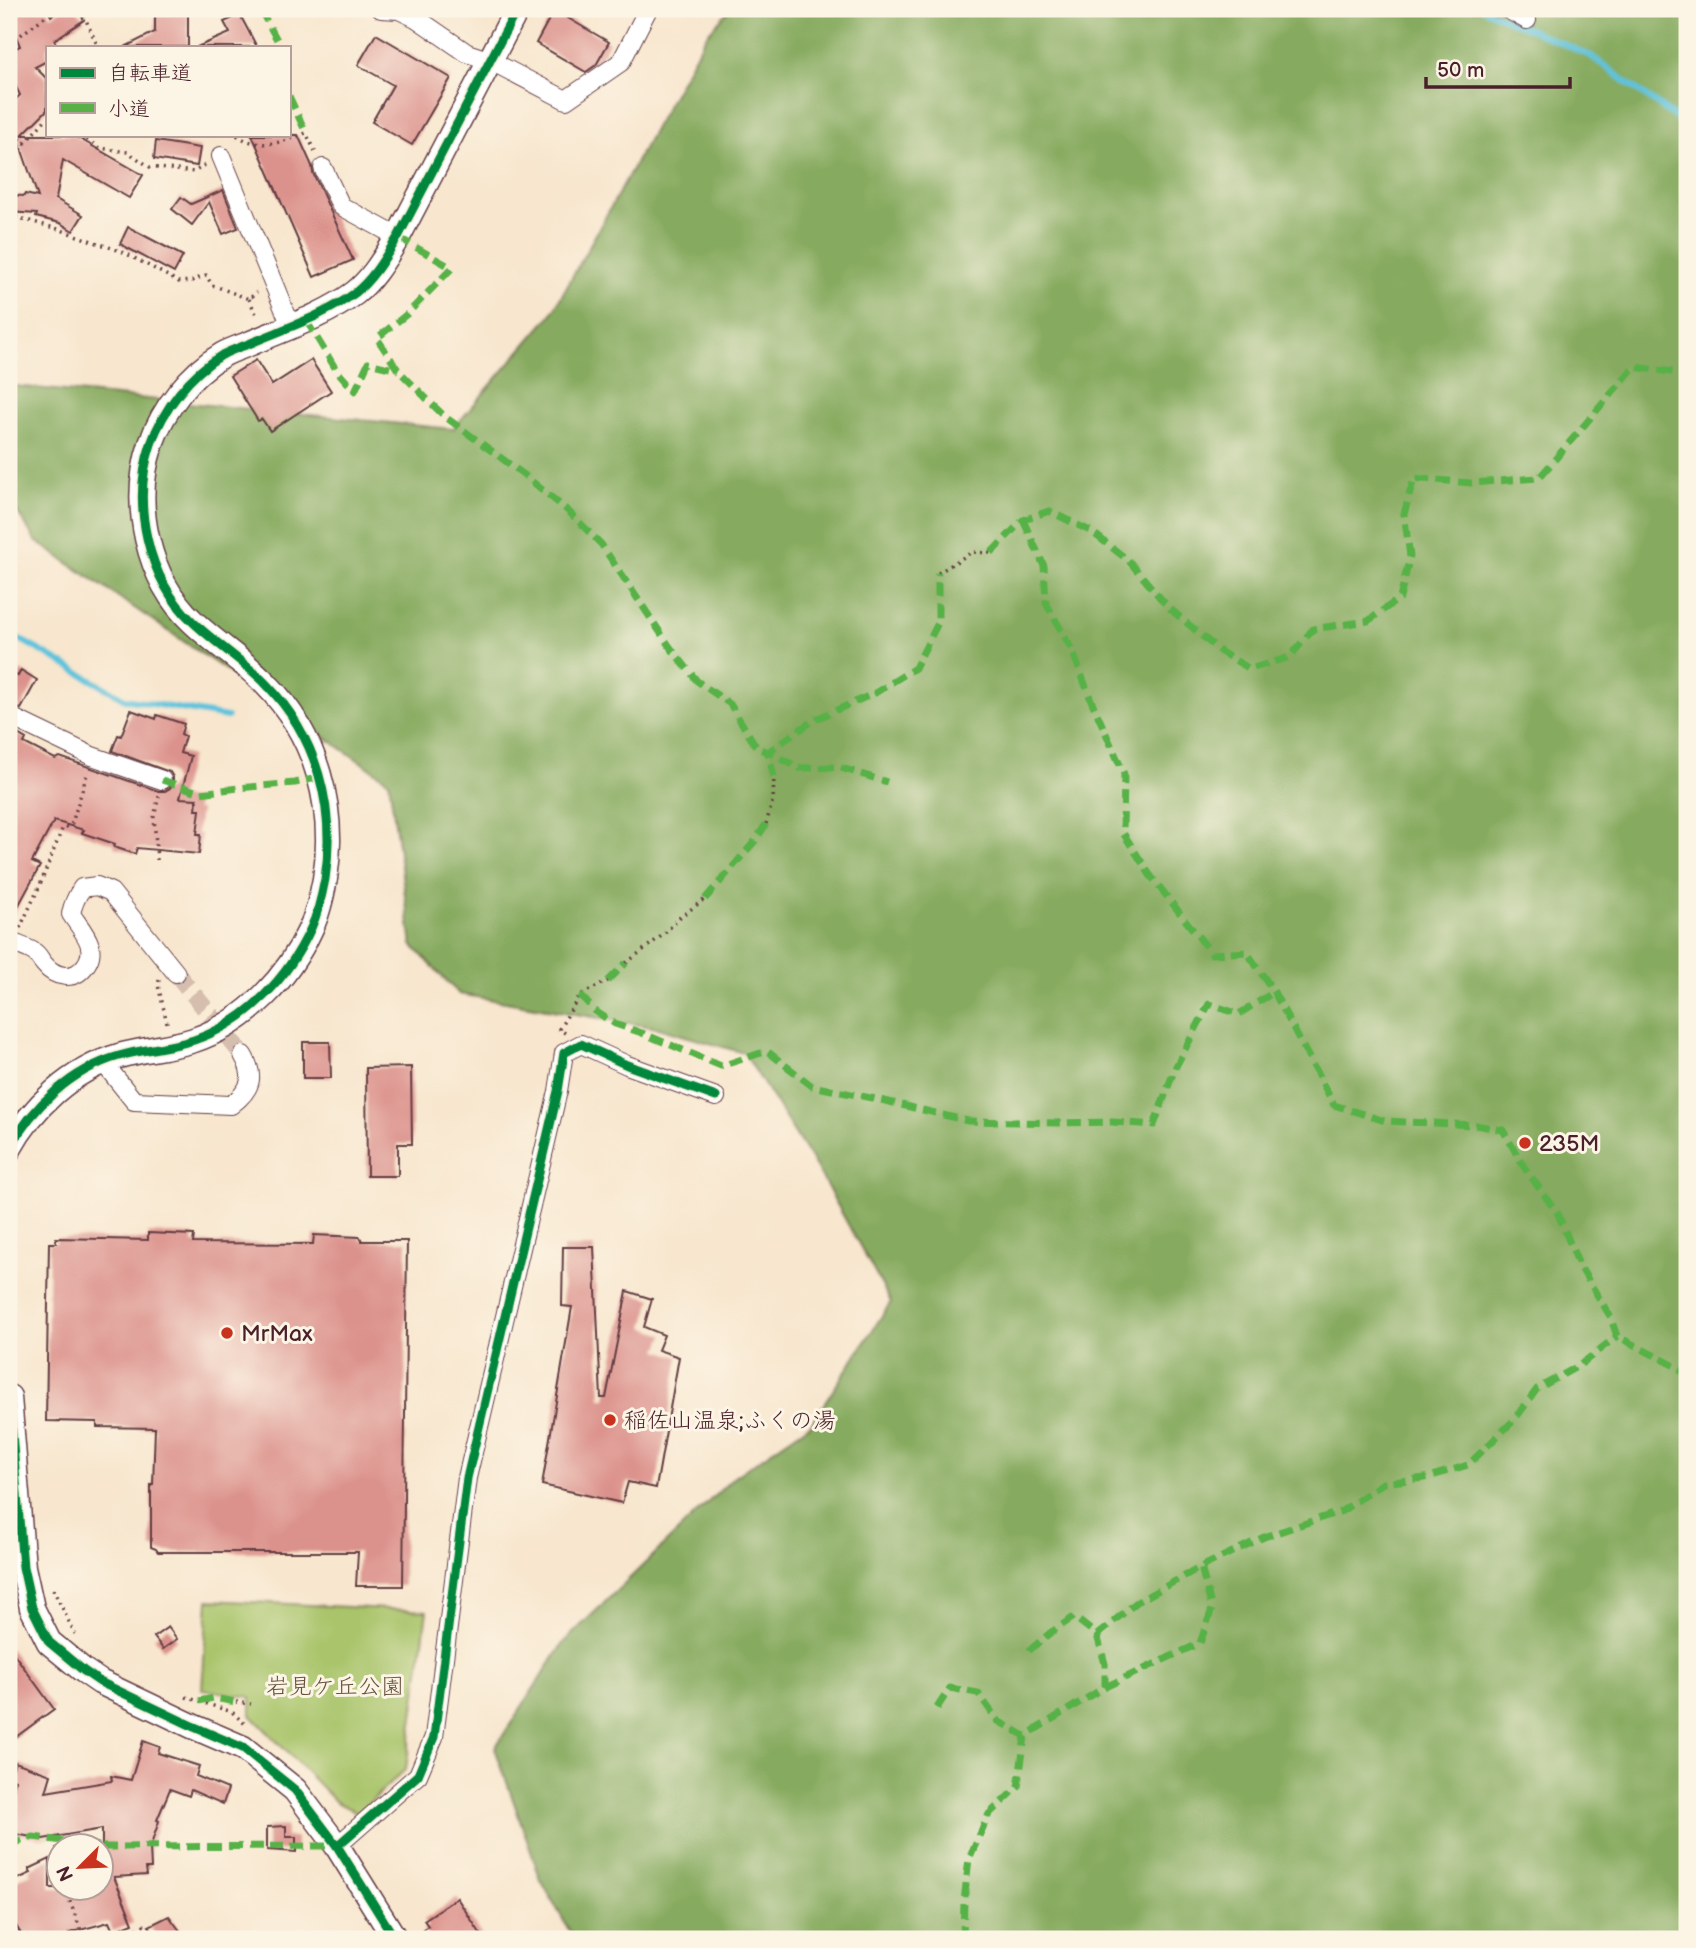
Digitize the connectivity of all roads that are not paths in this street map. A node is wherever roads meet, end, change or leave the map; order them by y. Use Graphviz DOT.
graph roads {
  1 [pos="381,9"];
  2 [pos="517,9"];
  3 [pos="648,9"];
  4 [pos="1507,9"];
  5 [pos="1527,20"];
  6 [pos="491,61"];
  7 [pos="221,156"];
  8 [pos="323,168"];
  9 [pos="397,237"];
  10 [pos="291,326"];
  11 [pos="9,716"];
  12 [pos="162,780"];
  13 [pos="11,942"];
  14 [pos="176,973"];
  15 [pos="243,1055"];
  16 [pos="103,1062"];
  17 [pos="716,1097"];
  18 [pos="9,1149"];
  19 [pos="9,1397"];
  20 [pos="16,1567"];
  21 [pos="337,1846"];
  22 [pos="395,1939"];
  1 -- 6 [label="street"];
  2 -- 6 [label="street"];
  3 -- 6 [label="street"];
  4 -- 5 [label="street"];
  6 -- 9 [label="street"];
  7 -- 10 [label="street"];
  8 -- 9 [label="street"];
  9 -- 10 [label="street"];
  10 -- 16 [label="street"];
  11 -- 12 [label="street"];
  13 -- 14 [label="street"];
  15 -- 16 [label="street"];
  16 -- 18 [label="street"];
  17 -- 21 [label="street"];
  19 -- 20 [label="street"];
  20 -- 21 [label="street"];
  21 -- 22 [label="street"];
}
